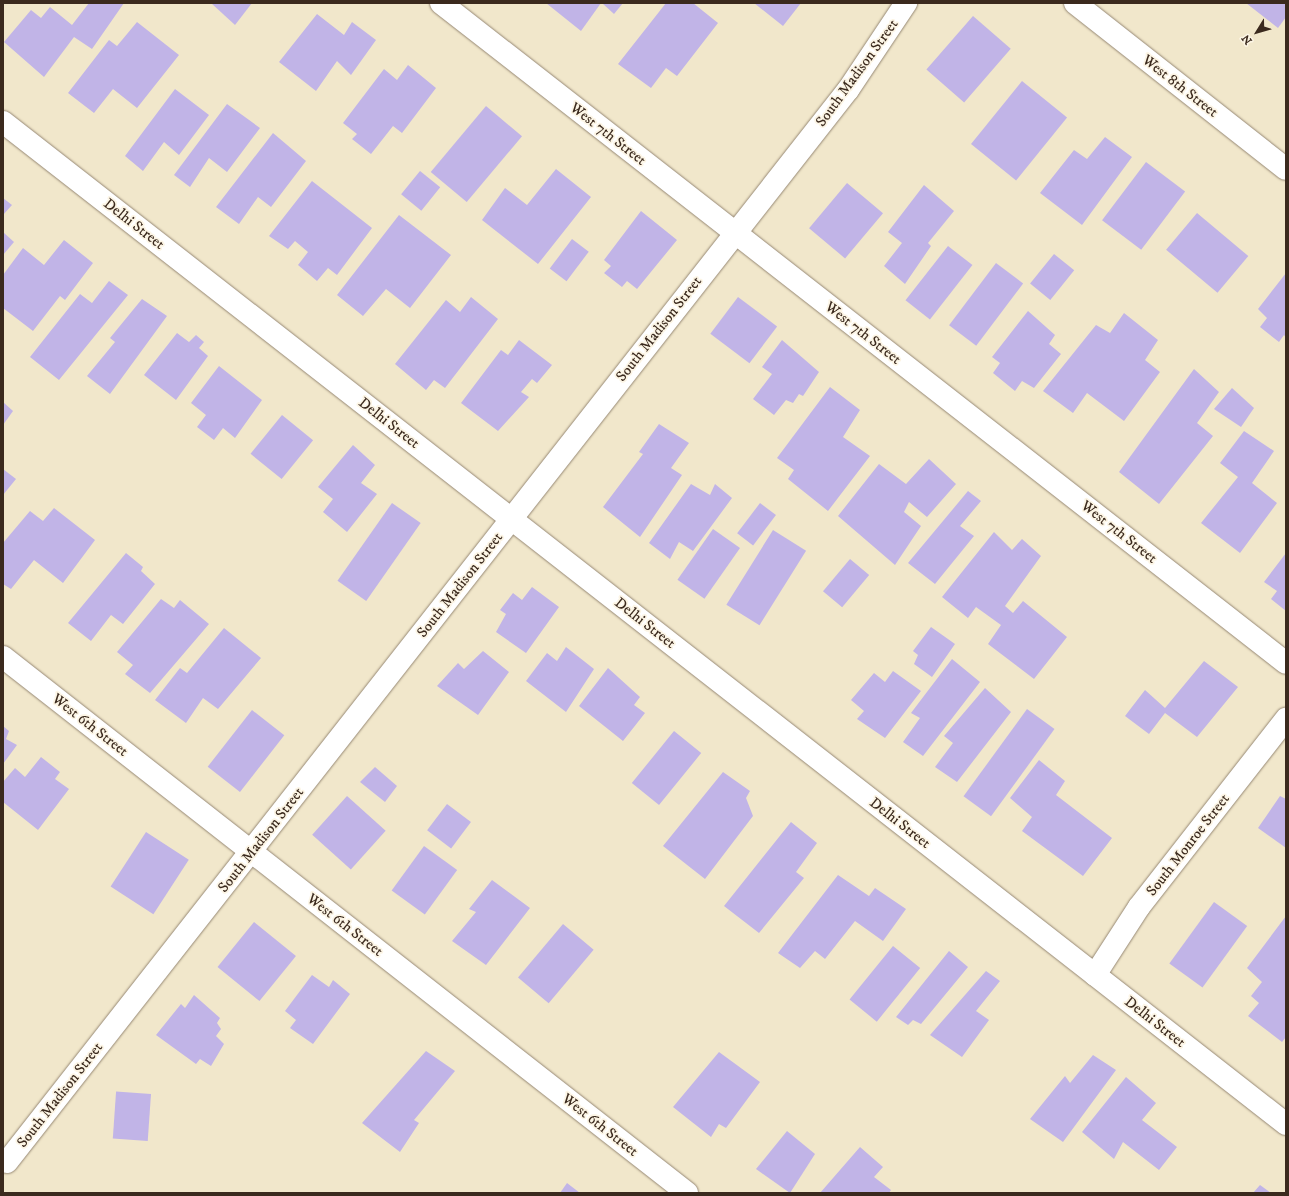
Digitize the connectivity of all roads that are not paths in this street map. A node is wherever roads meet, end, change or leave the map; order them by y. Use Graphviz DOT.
graph roads {
  1 [pos="441,3"];
  2 [pos="906,3"];
  3 [pos="1075,3"];
  4 [pos="3,122"];
  5 [pos="1286,169"];
  6 [pos="735,233"];
  7 [pos="511,519"];
  8 [pos="3,657"];
  9 [pos="1286,663"];
  10 [pos="1286,719"];
  11 [pos="252,852"];
  12 [pos="1095,975"];
  13 [pos="1286,1124"];
  14 [pos="7,1162"];
  15 [pos="688,1193"];
  1 -- 6 [label="street, West 7th Street"];
  2 -- 6 [label="street, South Madison Street"];
  3 -- 5 [label="street, West 8th Street"];
  4 -- 7 [label="street, Delhi Street"];
  6 -- 7 [label="street, South Madison Street"];
  6 -- 9 [label="street, West 7th Street"];
  7 -- 11 [label="street, South Madison Street"];
  7 -- 12 [label="street, Delhi Street"];
  8 -- 11 [label="street, West 6th Street"];
  10 -- 12 [label="street, South Monroe Street"];
  11 -- 14 [label="street, South Madison Street"];
  11 -- 15 [label="street, West 6th Street"];
  12 -- 13 [label="street, Delhi Street"];
}
